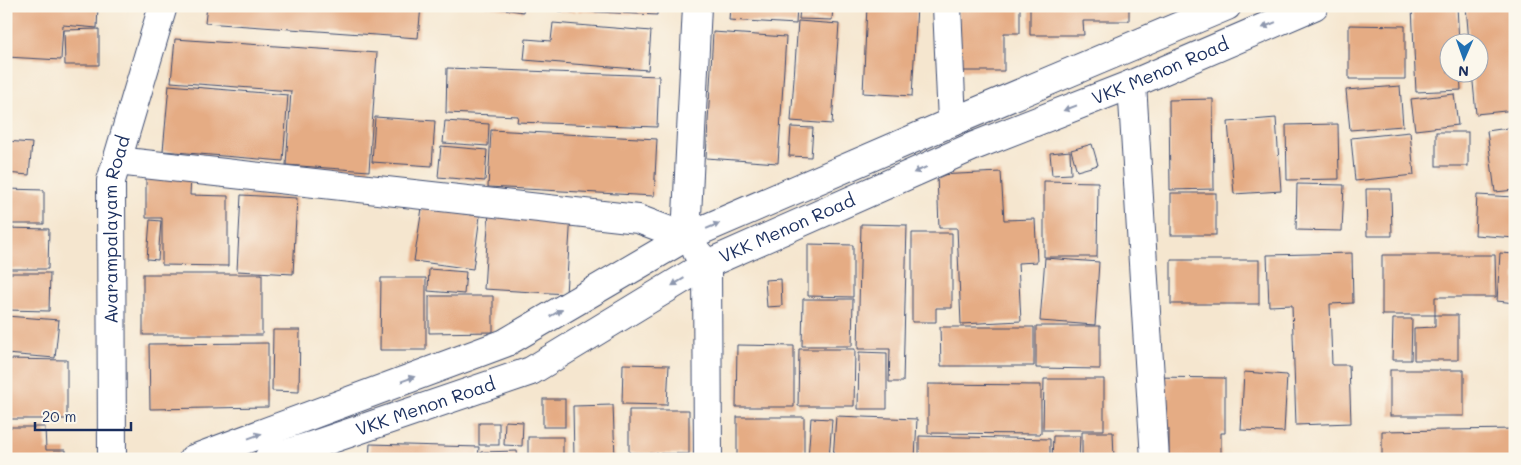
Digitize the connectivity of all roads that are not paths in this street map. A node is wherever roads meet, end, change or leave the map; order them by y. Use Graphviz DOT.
graph roads {
  1 [pos="162,6"];
  2 [pos="698,6"];
  3 [pos="947,6"];
  4 [pos="1227,6"];
  5 [pos="1300,9"];
  6 [pos="1132,84"];
  7 [pos="952,122"];
  8 [pos="117,161"];
  9 [pos="686,237"];
  10 [pos="707,264"];
  11 [pos="112,459"];
  12 [pos="193,459"];
  13 [pos="268,459"];
  14 [pos="708,459"];
  15 [pos="1155,459"];
  1 -- 8 [label="street, Avarampalayam Road"];
  2 -- 9 [label="street"];
  3 -- 7 [label="street"];
  4 -- 7 [label="street, VKK Menon Road"];
  5 -- 6 [label="street, VKK Menon Road, one-way"];
  6 -- 10 [label="street, VKK Menon Road, one-way"];
  6 -- 15 [label="street"];
  9 -- 7 [label="street, VKK Menon Road, one-way"];
  8 -- 9 [label="street"];
  8 -- 11 [label="street, Avarampalayam Road"];
  9 -- 10 [label="street"];
  12 -- 9 [label="street, VKK Menon Road, one-way"];
  10 -- 13 [label="street, VKK Menon Road, one-way"];
  10 -- 14 [label="street"];
}
